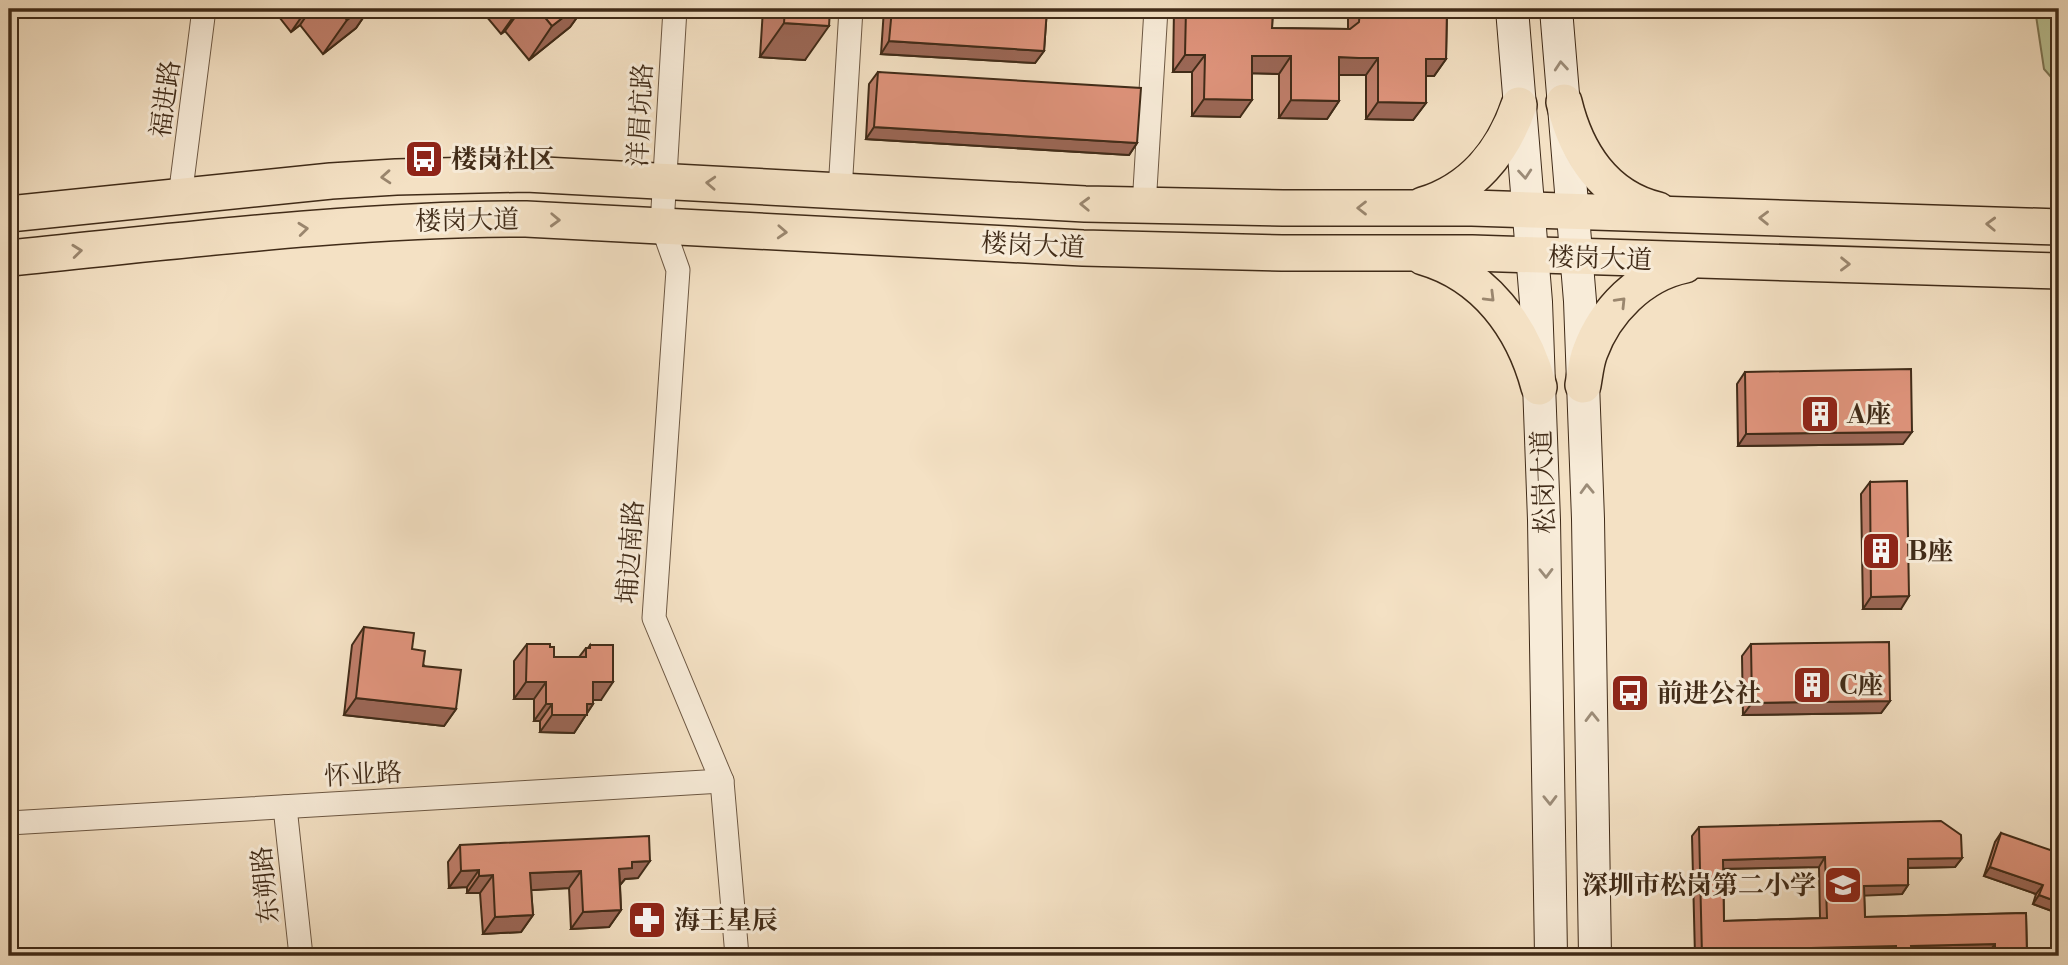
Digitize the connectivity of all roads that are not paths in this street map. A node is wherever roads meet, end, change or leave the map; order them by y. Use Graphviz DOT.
graph roads {
  1 [pos="204,9"];
  2 [pos="674,9"];
  3 [pos="851,9"];
  4 [pos="1156,9"];
  5 [pos="1511,9"];
  6 [pos="1556,9"];
  7 [pos="1564,102"];
  8 [pos="1520,105"];
  9 [pos="664,181"];
  10 [pos="840,191"];
  11 [pos="180,197"];
  12 [pos="1144,206"];
  13 [pos="1413,208"];
  14 [pos="1528,211"];
  15 [pos="1573,212"];
  16 [pos="9,214"];
  17 [pos="1706,216"];
  18 [pos="662,225"];
  19 [pos="2059,227"];
  20 [pos="1409,253"];
  21 [pos="1532,255"];
  22 [pos="1577,257"];
  23 [pos="9,258"];
  24 [pos="1708,261"];
  25 [pos="2059,271"];
  26 [pos="1583,385"];
  27 [pos="1539,387"];
  28 [pos="722,781"];
  29 [pos="285,807"];
  30 [pos="9,823"];
  31 [pos="301,956"];
  32 [pos="737,956"];
  33 [pos="1551,956"];
  34 [pos="1595,956"];
  1 -- 11 [label="street, 福进路"];
  2 -- 9 [label="street, 洋眉坑路"];
  3 -- 10 [label="street"];
  4 -- 12 [label="street"];
  5 -- 8 [label="main road, 松岗大道"];
  7 -- 6 [label="main road, 松岗大道, one-way"];
  7 -- 15 [label="main road, 松岗大道"];
  7 -- 17 [label="main road"];
  8 -- 13 [label="main road"];
  8 -- 14 [label="main road, 松岗大道, one-way"];
  10 -- 9 [label="main road, 楼岗大道, one-way"];
  9 -- 11 [label="main road, 楼岗大道, one-way"];
  9 -- 18 [label="street, 洋眉坑路"];
  12 -- 10 [label="main road, 楼岗大道, one-way"];
  11 -- 16 [label="main road, 楼岗大道"];
  13 -- 12 [label="main road, 楼岗大道, one-way"];
  13 -- 14 [label="main road, 楼岗大道"];
  14 -- 15 [label="main road, 楼岗大道"];
  14 -- 21 [label="main road, 松岗大道"];
  15 -- 17 [label="main road, 楼岗大道"];
  15 -- 22 [label="main road, 松岗大道"];
  19 -- 17 [label="main road, 楼岗大道, one-way"];
  18 -- 20 [label="main road, 楼岗大道, one-way"];
  23 -- 18 [label="main road, 楼岗大道, one-way"];
  18 -- 28 [label="street, 埔边南路"];
  20 -- 21 [label="main road, 楼岗大道"];
  20 -- 27 [label="main road, one-way"];
  21 -- 22 [label="main road, 楼岗大道"];
  21 -- 27 [label="main road, 松岗大道"];
  22 -- 24 [label="main road, 楼岗大道"];
  22 -- 26 [label="main road, 松岗大道"];
  24 -- 25 [label="main road, 楼岗大道, one-way"];
  26 -- 24 [label="main road, one-way"];
  34 -- 26 [label="main road, 松岗大道, one-way"];
  27 -- 33 [label="main road, 松岗大道, one-way"];
  28 -- 29 [label="street, 怀业路"];
  28 -- 32 [label="street, 埔边南路"];
  29 -- 30 [label="street, 怀业路"];
  29 -- 31 [label="street, 东朔路"];
}
